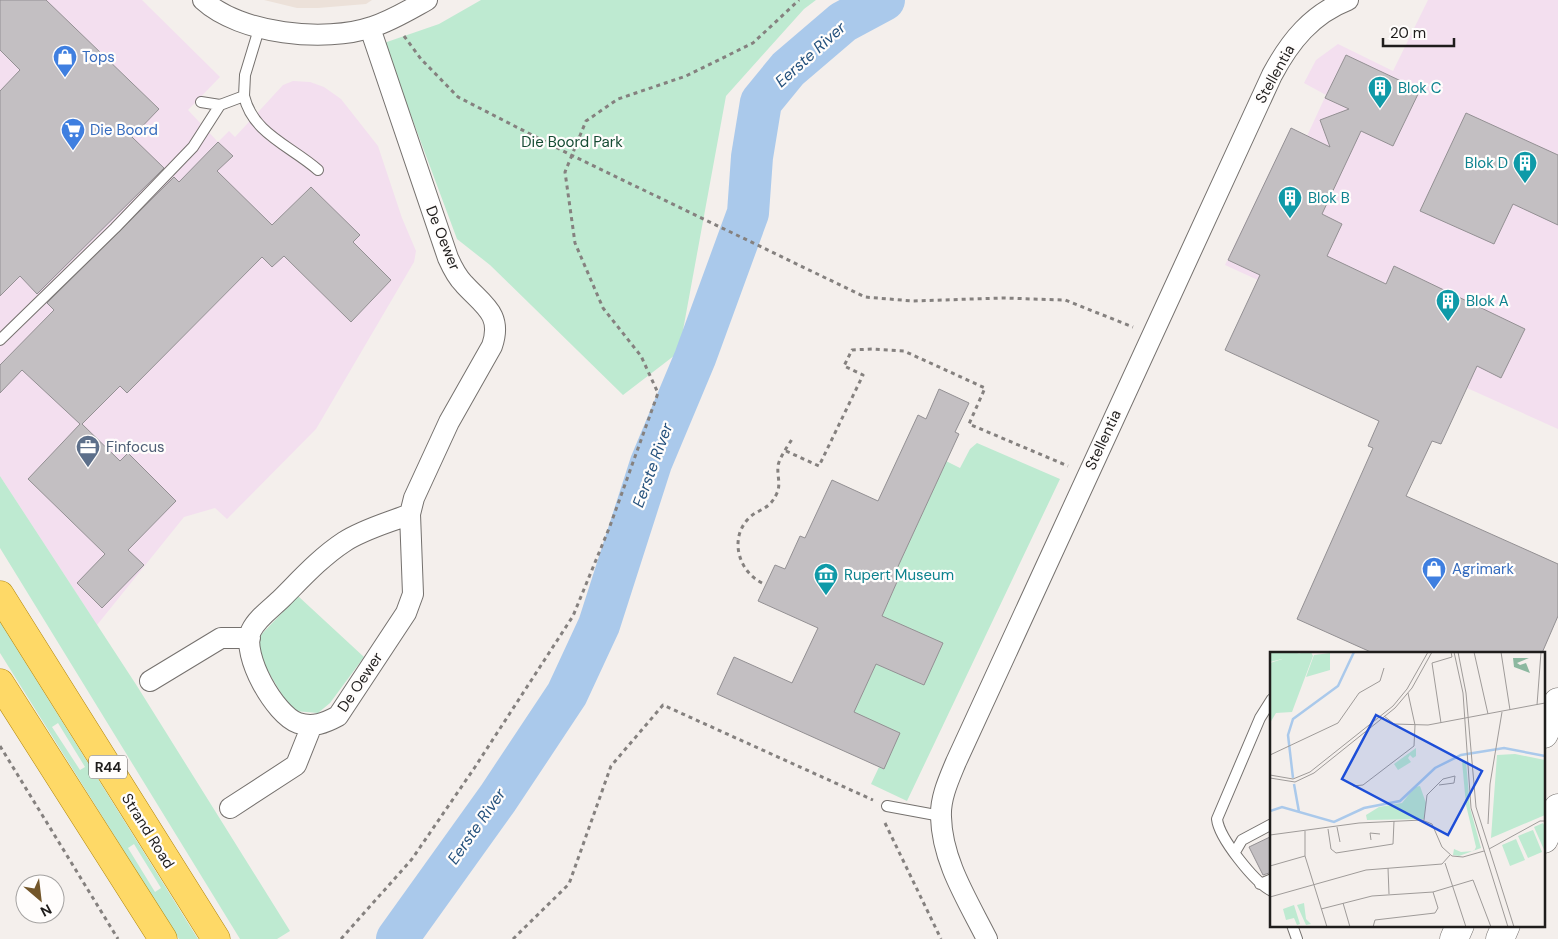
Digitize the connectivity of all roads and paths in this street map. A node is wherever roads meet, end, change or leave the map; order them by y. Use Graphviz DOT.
graph roads {
  1 [pos="203,0"];
  2 [pos="427,0"];
  3 [pos="799,0"];
  4 [pos="1348,0"];
  5 [pos="392,19"];
  6 [pos="370,28"];
  7 [pos="259,29"];
  8 [pos="244,96"];
  9 [pos="201,102"];
  10 [pos="220,105"];
  11 [pos="571,155"];
  12 [pos="318,170"];
  13 [pos="1149,339"];
  14 [pos="0,340"];
  15 [pos="792,438"];
  16 [pos="786,451"];
  17 [pos="1071,468"];
  18 [pos="410,514"];
  19 [pos="762,583"];
  20 [pos="0,595"];
  21 [pos="250,638"];
  22 [pos="150,681"];
  23 [pos="0,683"];
  24 [pos="1270,702"];
  25 [pos="1558,702"];
  26 [pos="312,725"];
  27 [pos="1546,729"];
  28 [pos="0,746"];
  29 [pos="887,806"];
  30 [pos="230,808"];
  31 [pos="1558,808"];
  32 [pos="941,816"];
  33 [pos="1270,825"];
  34 [pos="1546,835"];
  35 [pos="1234,852"];
  36 [pos="1270,880"];
  37 [pos="1260,884"];
  38 [pos="1270,889"];
  39 [pos="1292,926"];
  40 [pos="1460,926"];
  41 [pos="1506,926"];
  42 [pos="118,939"];
  43 [pos="163,939"];
  44 [pos="216,939"];
  45 [pos="341,939"];
  46 [pos="513,939"];
  47 [pos="941,939"];
  48 [pos="987,939"];
  49 [pos="1297,939"];
  50 [pos="1454,939"];
  51 [pos="1500,939"];
  1 -- 7 [label="street"];
  2 -- 5 [label="street"];
  3 -- 11 [label="path"];
  4 -- 13 [label="street, Stellentia"];
  5 -- 6 [label="street"];
  5 -- 11 [label="path"];
  6 -- 7 [label="street"];
  6 -- 18 [label="street, De Oewer"];
  7 -- 8 [label="lane"];
  8 -- 10 [label="lane"];
  8 -- 12 [label="lane"];
  9 -- 10 [label="lane"];
  10 -- 14 [label="lane"];
  11 -- 13 [label="path"];
  11 -- 45 [label="path"];
  13 -- 32 [label="street, Stellentia"];
  15 -- 16 [label="path"];
  16 -- 17 [label="path"];
  16 -- 19 [label="path"];
  18 -- 21 [label="street"];
  18 -- 26 [label="street, De Oewer"];
  20 -- 44 [label="main road, Strand Road / R44"];
  21 -- 22 [label="street"];
  21 -- 26 [label="street"];
  23 -- 43 [label="main road"];
  24 -- 35 [label="lane"];
  25 -- 27 [label="main road"];
  26 -- 30 [label="street"];
  28 -- 42 [label="path"];
  29 -- 32 [label="lane"];
  29 -- 46 [label="path"];
  29 -- 47 [label="path"];
  31 -- 34 [label="main road"];
  32 -- 48 [label="street, Stellentia"];
  33 -- 35 [label="lane"];
  35 -- 37 [label="lane"];
  36 -- 37 [label="lane"];
  37 -- 38 [label="lane"];
  39 -- 49 [label="lane"];
  40 -- 50 [label="main road"];
  41 -- 51 [label="main road"];
}
